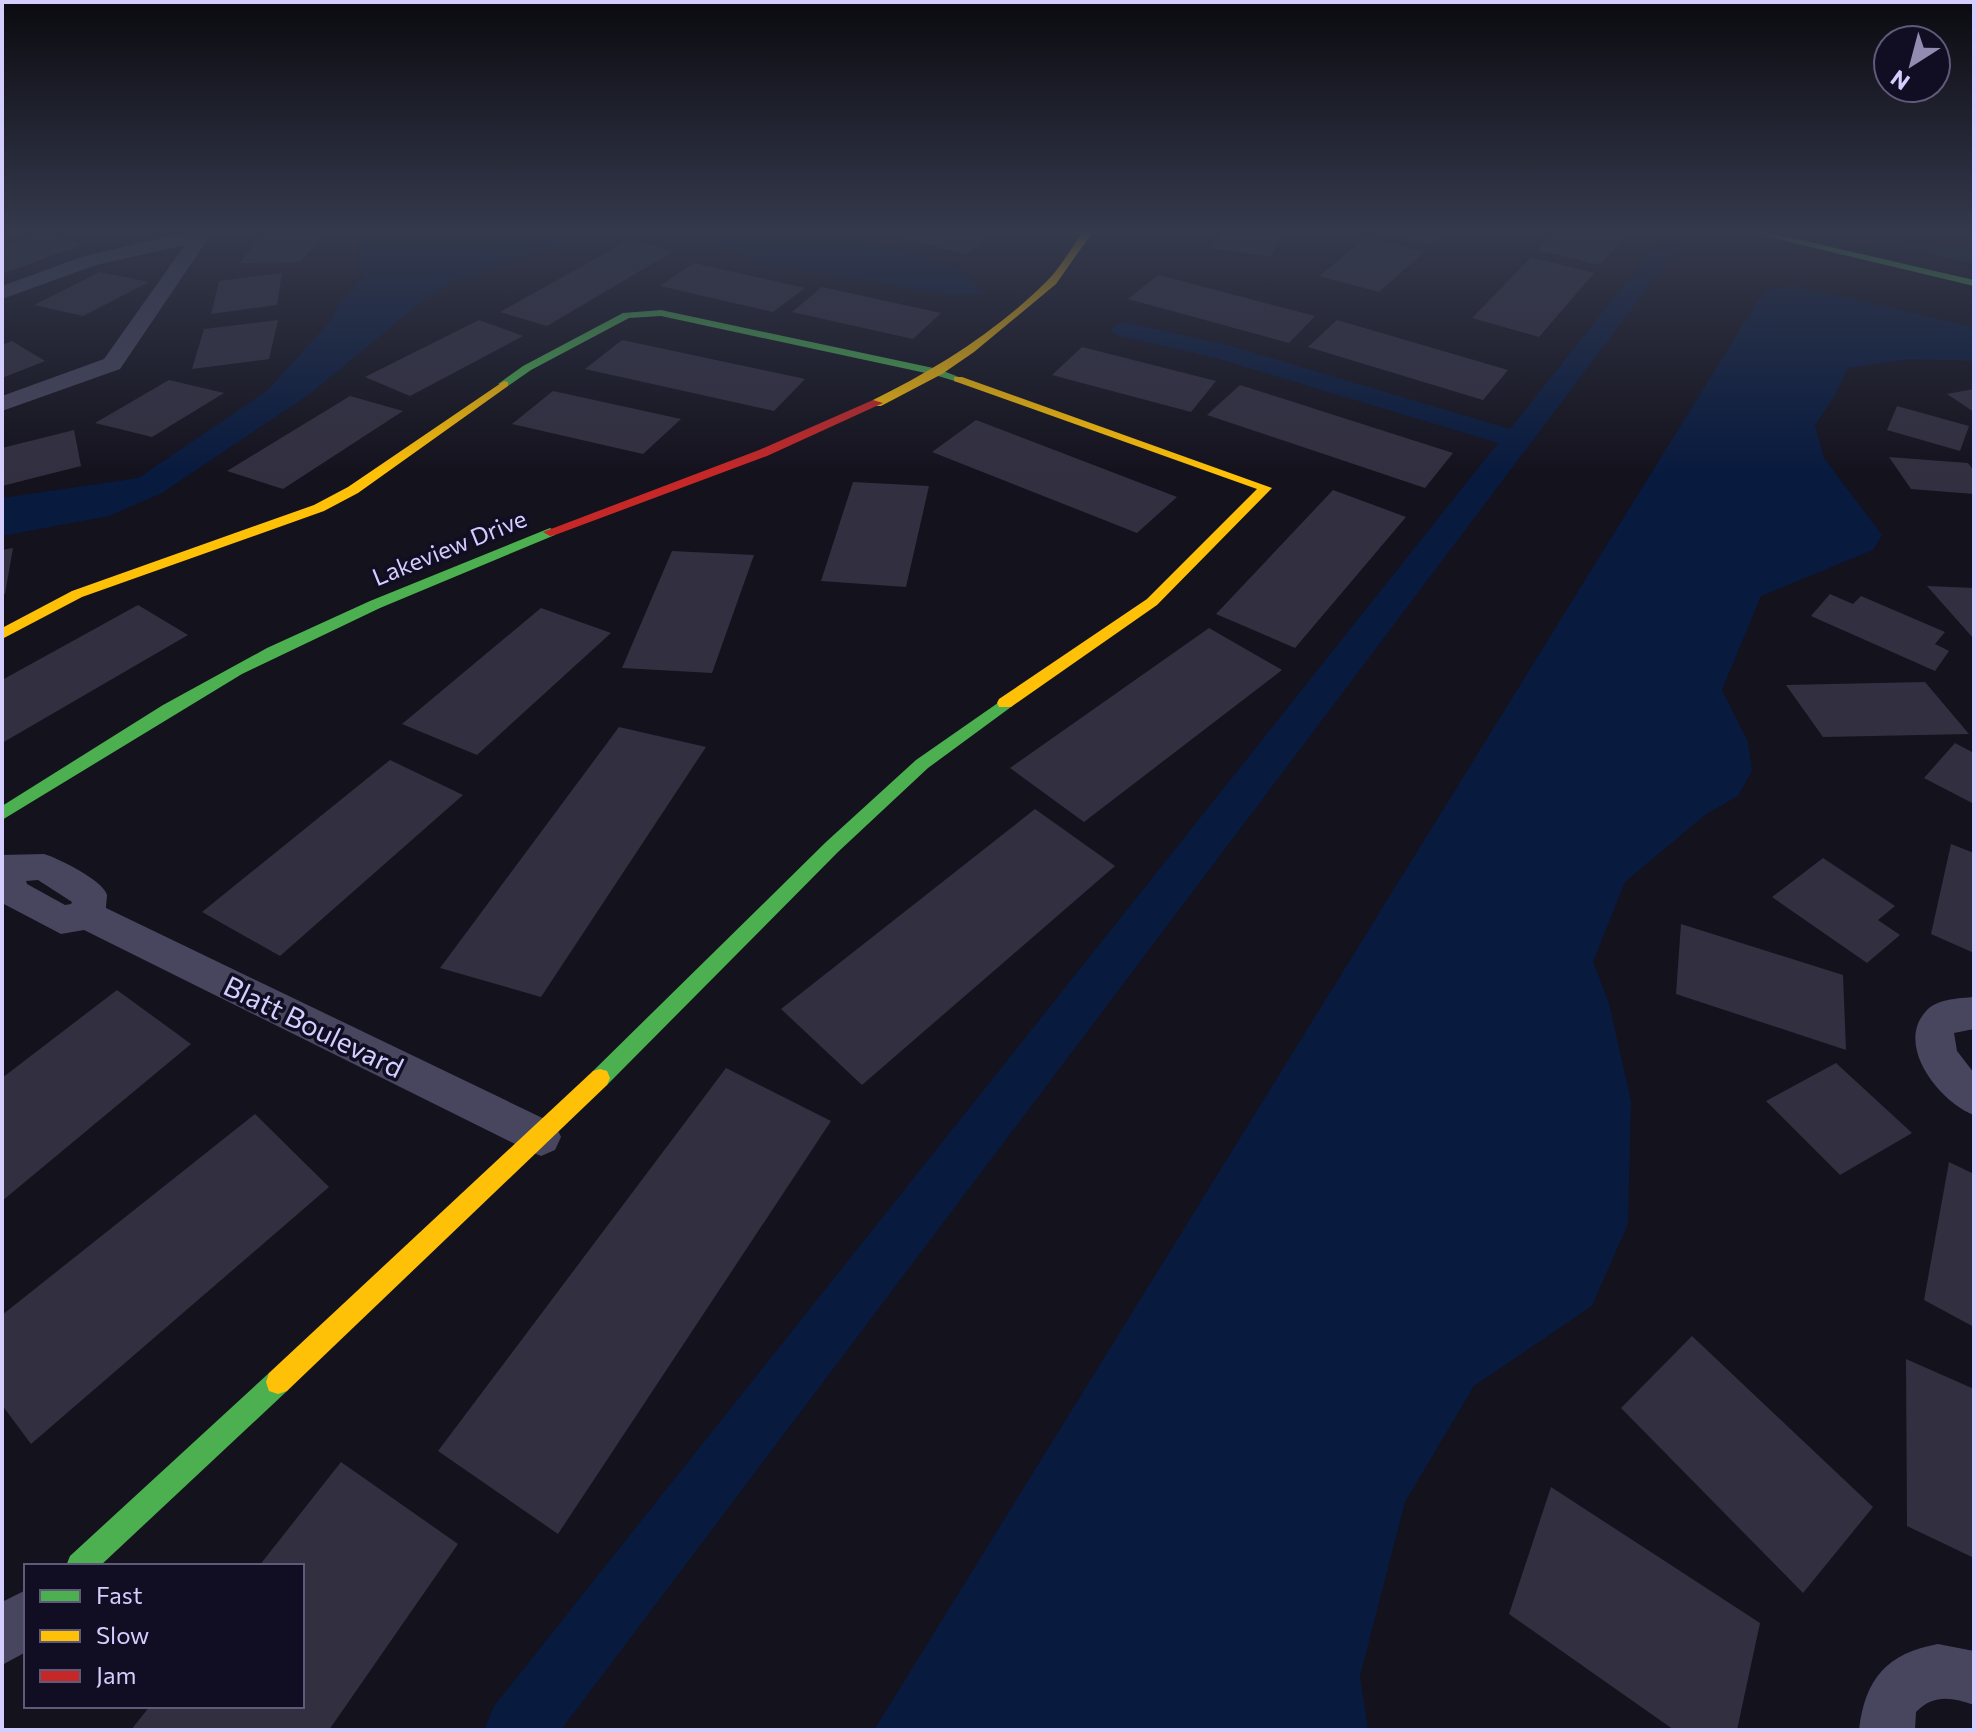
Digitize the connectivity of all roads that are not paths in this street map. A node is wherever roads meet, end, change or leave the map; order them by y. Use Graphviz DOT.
graph roads {
  1 [pos="149,311"];
  2 [pos="1017,311"];
  3 [pos="938,372"];
  4 [pos="2,404"];
  5 [pos="2,634"];
  6 [pos="2,814"];
  7 [pos="3,869"];
  8 [pos="1974,1013"];
  9 [pos="1974,1097"];
  10 [pos="541,1137"];
  11 [pos="82,1564"];
  12 [pos="24,1618"];
  13 [pos="2,1638"];
  14 [pos="1974,1678"];
  15 [pos="1887,1730"];
  1 -- 4 [label="street"];
  2 -- 3 [label="street, Lakeview Drive"];
  3 -- 5 [label="street"];
  3 -- 6 [label="street, Lakeview Drive"];
  3 -- 10 [label="street"];
  7 -- 10 [label="street, Blatt Boulevard"];
  8 -- 9 [label="street"];
  10 -- 11 [label="street"];
  12 -- 13 [label="street"];
  14 -- 15 [label="street"];
}
